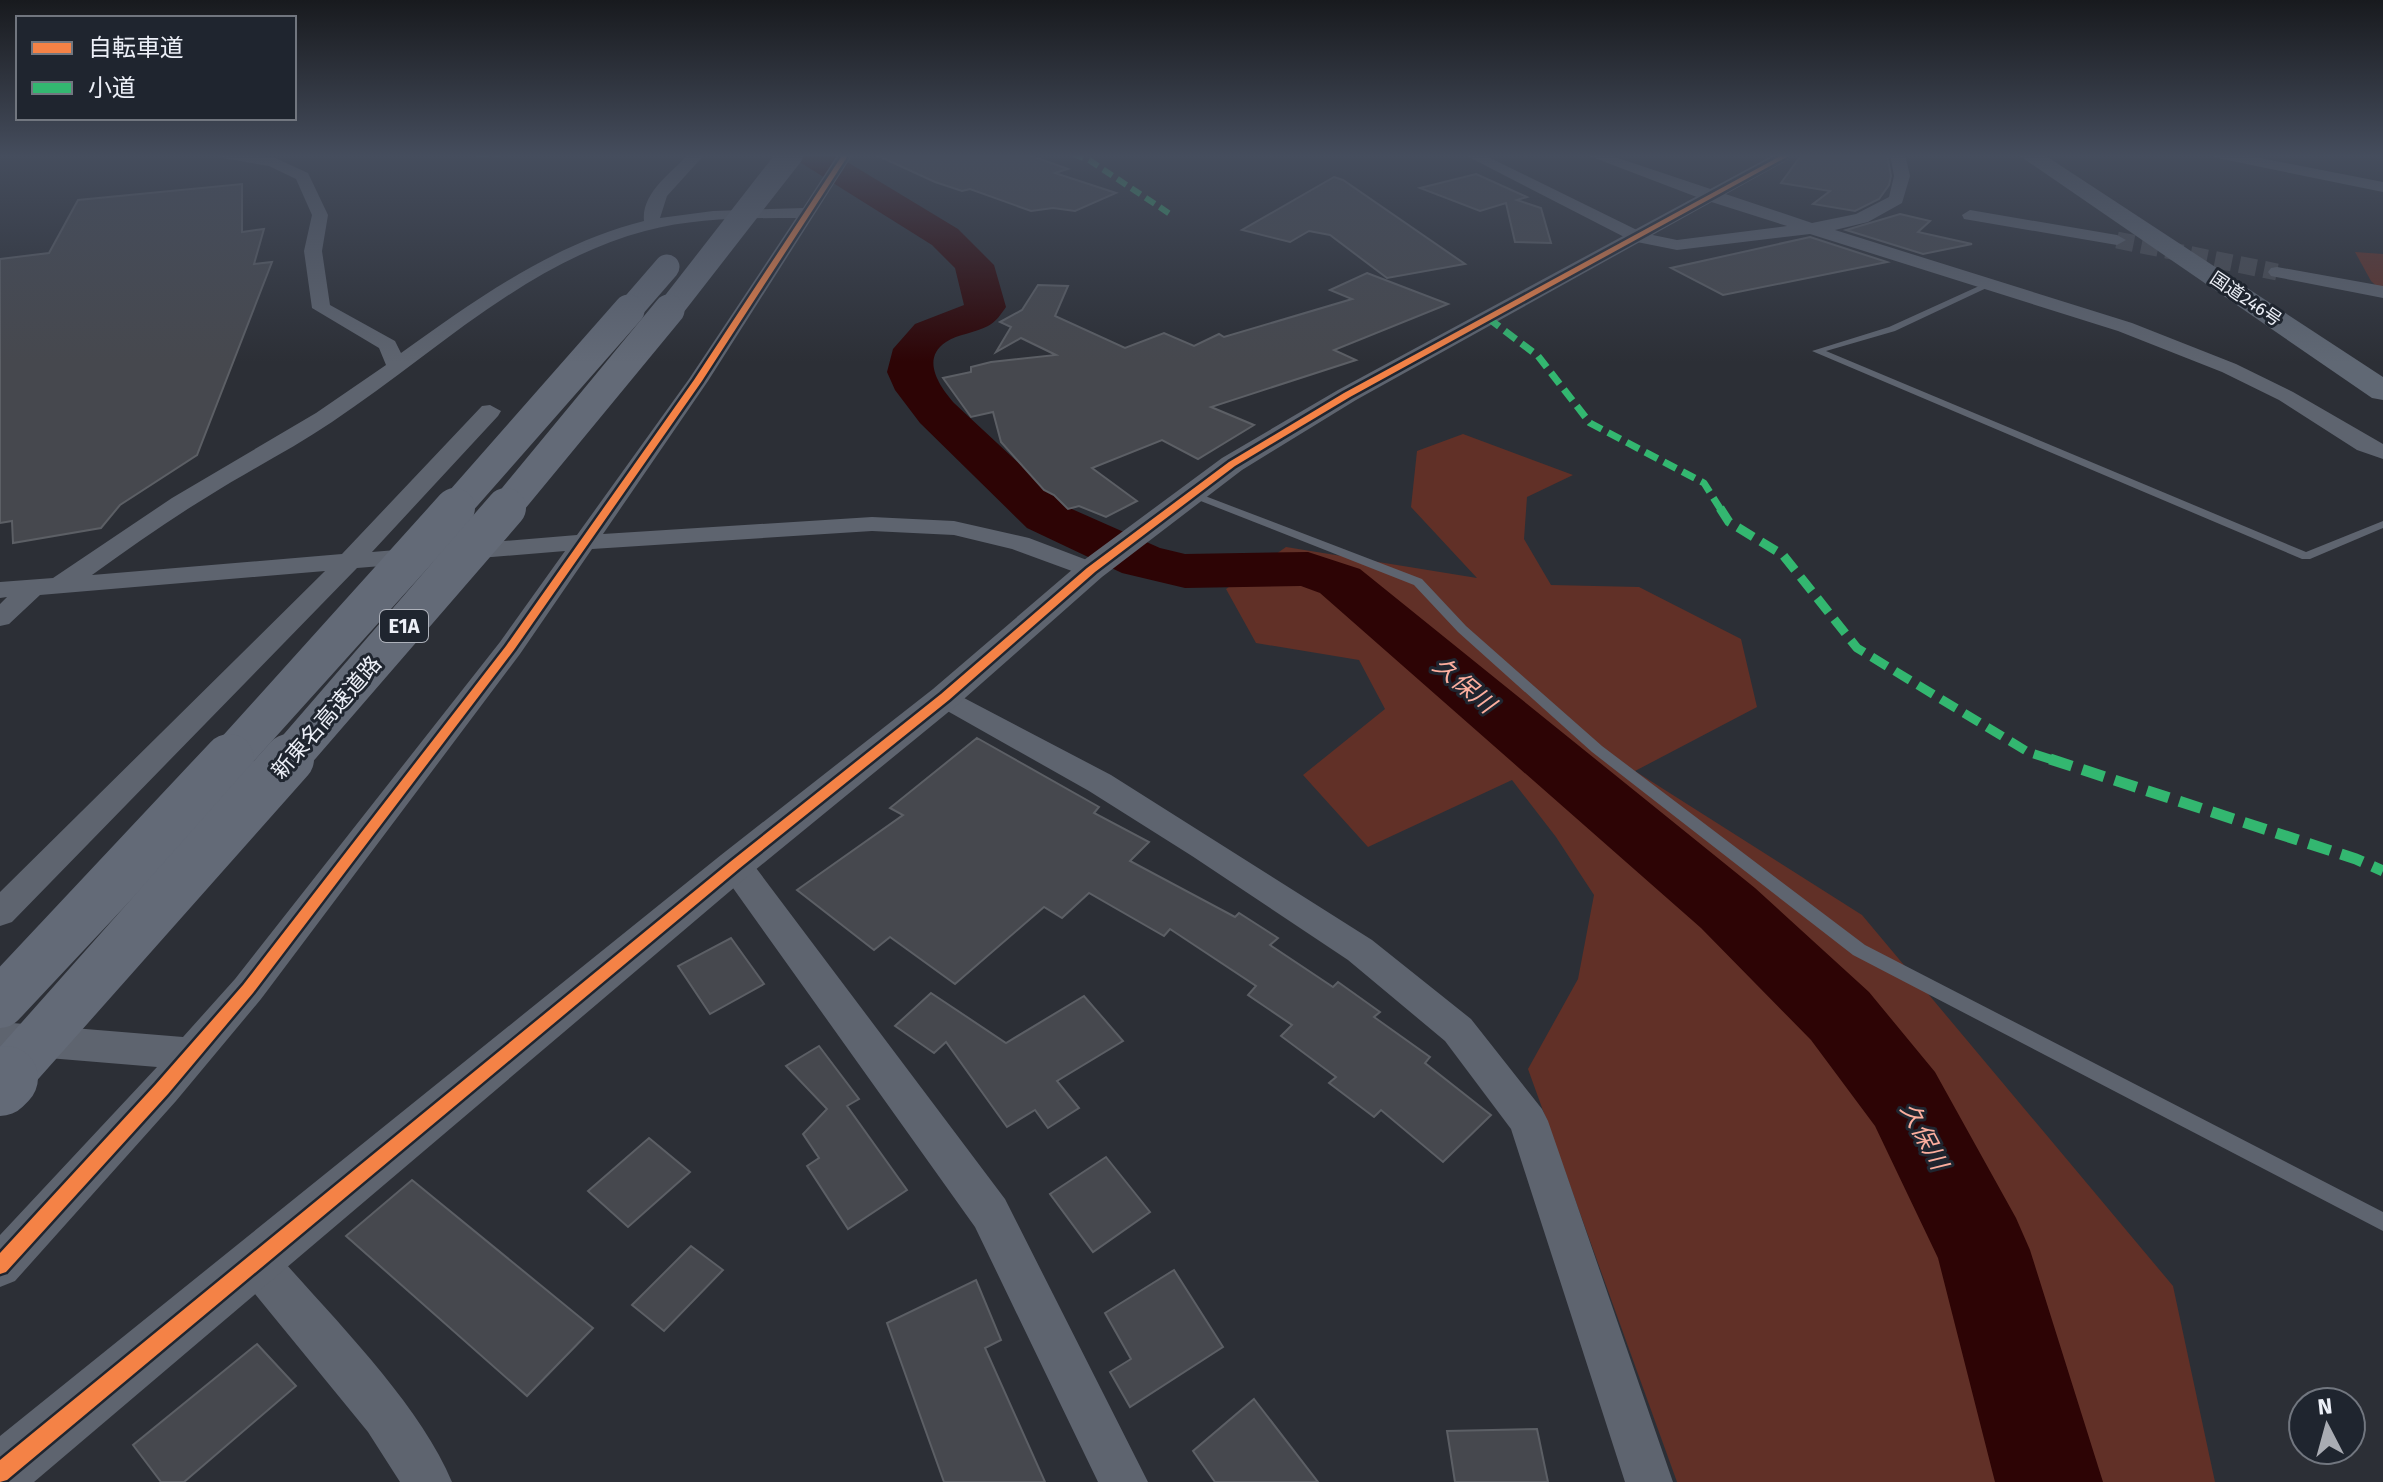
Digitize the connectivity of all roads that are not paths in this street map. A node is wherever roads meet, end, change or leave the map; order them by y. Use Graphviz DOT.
graph roads {
  1 [pos="318,223"];
  2 [pos="660,223"];
  3 [pos="704,223"];
  4 [pos="736,223"];
  5 [pos="800,223"];
  6 [pos="1610,223"];
  7 [pos="1662,223"];
  8 [pos="1793,223"];
  9 [pos="1841,223"];
  10 [pos="2018,223"];
  11 [pos="2132,223"];
  12 [pos="2165,223"];
  13 [pos="653,224"];
  14 [pos="1814,230"];
  15 [pos="1638,237"];
  16 [pos="2117,240"];
  17 [pos="2277,272"];
  18 [pos="1991,284"];
  19 [pos="2383,292"];
  20 [pos="2383,365"];
  21 [pos="397,368"];
  22 [pos="2383,391"];
  23 [pos="490,411"];
  24 [pos="2383,452"];
  25 [pos="1192,494"];
  26 [pos="2383,524"];
  27 [pos="588,542"];
  28 [pos="350,561"];
  29 [pos="1096,567"];
  30 [pos="61,584"];
  31 [pos="33,587"];
  32 [pos="0,590"];
  33 [pos="0,618"];
  34 [pos="945,697"];
  35 [pos="735,865"];
  36 [pos="0,913"];
  37 [pos="0,1003"];
  38 [pos="0,1038"];
  39 [pos="192,1054"];
  40 [pos="0,1084"];
  41 [pos="2383,1222"];
  42 [pos="256,1262"];
  43 [pos="0,1266"];
  44 [pos="0,1473"];
  45 [pos="428,1482"];
  46 [pos="1124,1482"];
  47 [pos="1649,1482"];
  1 -- 21 [label="street"];
  2 -- 13 [label="street"];
  3 -- 37 [label="highway, 新東名高速道路 / E1A, bridge"];
  4 -- 40 [label="highway, 新東名高速道路 / E1A, bridge"];
  5 -- 27 [label="street"];
  6 -- 15 [label="street"];
  7 -- 15 [label="street"];
  8 -- 14 [label="street"];
  9 -- 14 [label="street"];
  10 -- 16 [label="street"];
  11 -- 22 [label="highway, 国道246号"];
  12 -- 20 [label="highway, 国道246号"];
  13 -- 21 [label="street"];
  14 -- 15 [label="street"];
  14 -- 18 [label="street"];
  15 -- 25 [label="street"];
  17 -- 19 [label="street"];
  18 -- 24 [label="street"];
  18 -- 26 [label="lane"];
  21 -- 30 [label="street"];
  23 -- 28 [label="street"];
  25 -- 29 [label="street"];
  25 -- 41 [label="lane"];
  27 -- 28 [label="street"];
  27 -- 29 [label="street"];
  27 -- 39 [label="street"];
  28 -- 30 [label="street"];
  28 -- 36 [label="street"];
  29 -- 34 [label="street"];
  30 -- 31 [label="street"];
  31 -- 32 [label="street"];
  31 -- 33 [label="street"];
  34 -- 35 [label="street"];
  34 -- 47 [label="street"];
  35 -- 42 [label="street"];
  35 -- 46 [label="street"];
  38 -- 39 [label="street"];
  39 -- 43 [label="street"];
  42 -- 44 [label="street"];
  42 -- 45 [label="street"];
}
